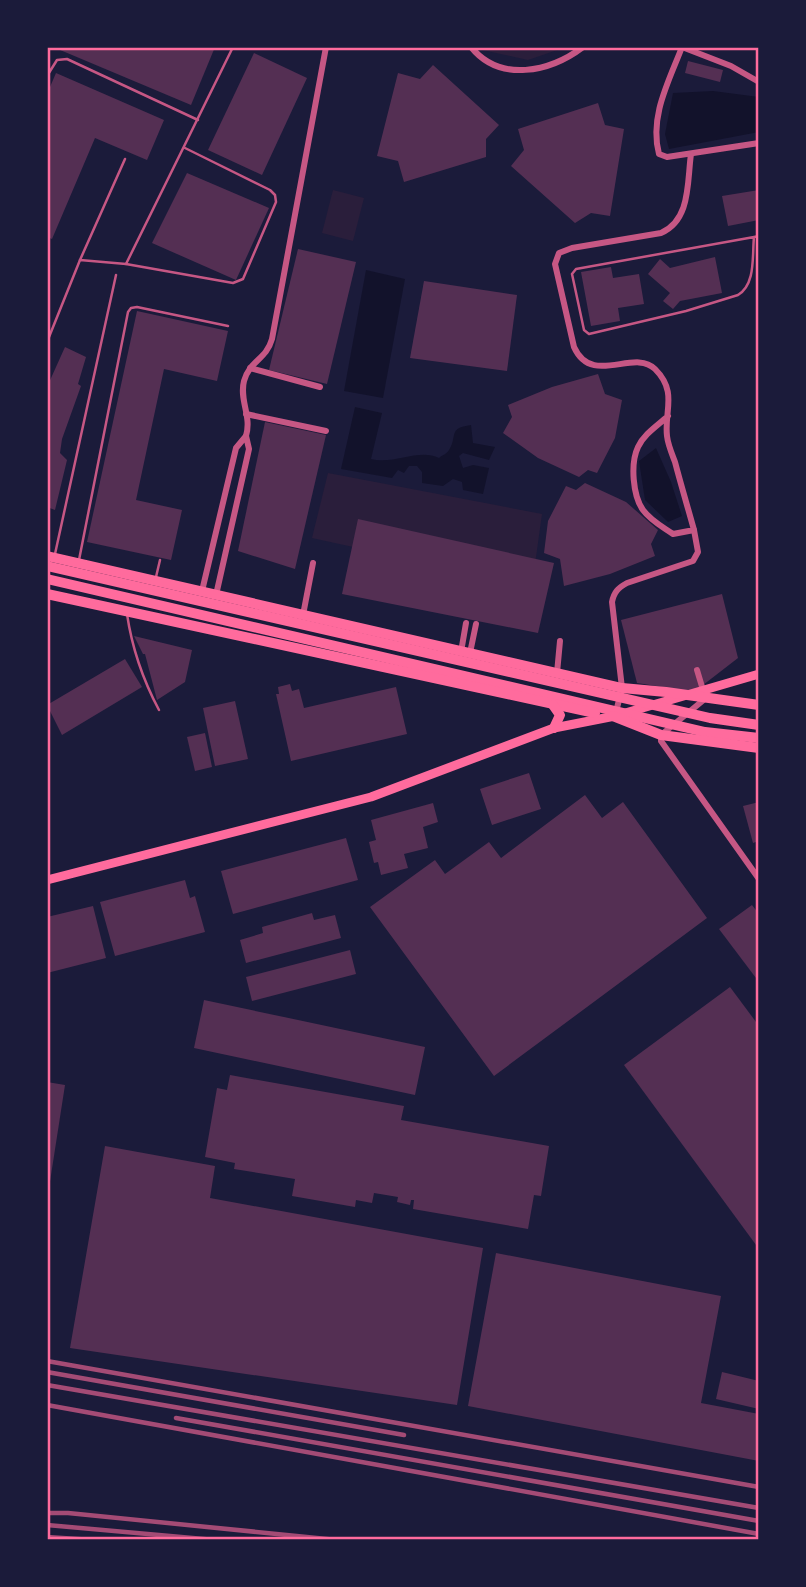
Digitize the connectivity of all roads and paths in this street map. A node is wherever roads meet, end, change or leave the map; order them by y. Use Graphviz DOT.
graph roads {
  1 [pos="233,47"];
  2 [pos="326,47"];
  3 [pos="471,47"];
  4 [pos="583,47"];
  5 [pos="682,47"];
  6 [pos="47,76"];
  7 [pos="759,82"];
  8 [pos="198,120"];
  9 [pos="759,143"];
  10 [pos="185,148"];
  11 [pos="691,154"];
  12 [pos="125,159"];
  13 [pos="756,237"];
  14 [pos="80,260"];
  15 [pos="126,264"];
  16 [pos="116,275"];
  17 [pos="228,326"];
  18 [pos="47,342"];
  19 [pos="250,368"];
  20 [pos="320,387"];
  21 [pos="246,414"];
  22 [pos="668,416"];
  23 [pos="326,430"];
  24 [pos="246,436"];
  25 [pos="691,531"];
  26 [pos="49,560"];
  27 [pos="160,560"];
  28 [pos="78,563"];
  29 [pos="313,563"];
  30 [pos="47,579"];
  31 [pos="155,581"];
  32 [pos="202,592"];
  33 [pos="47,594"];
  34 [pos="216,595"];
  35 [pos="127,611"];
  36 [pos="303,615"];
  37 [pos="466,623"];
  38 [pos="476,624"];
  39 [pos="560,641"];
  40 [pos="466,652"];
  41 [pos="697,670"];
  42 [pos="557,673"];
  43 [pos="759,674"];
  44 [pos="622,688"];
  45 [pos="705,694"];
  46 [pos="684,695"];
  47 [pos="553,705"];
  48 [pos="759,705"];
  49 [pos="159,710"];
  50 [pos="615,716"];
  51 [pos="759,724"];
  52 [pos="554,727"];
  53 [pos="661,735"];
  54 [pos="759,738"];
  55 [pos="759,748"];
  56 [pos="759,879"];
  57 [pos="47,880"];
  1 -- 8 [label="lane"];
  2 -- 19 [label="street"];
  3 -- 4 [label="street"];
  5 -- 7 [label="street"];
  5 -- 11 [label="street"];
  6 -- 8 [label="lane"];
  8 -- 10 [label="lane"];
  9 -- 11 [label="street"];
  10 -- 15 [label="lane"];
  10 -- 15 [label="lane"];
  11 -- 22 [label="street"];
  12 -- 14 [label="lane"];
  13 -- 13 [label="lane"];
  14 -- 15 [label="lane"];
  14 -- 18 [label="lane"];
  16 -- 26 [label="lane"];
  17 -- 28 [label="lane"];
  19 -- 20 [label="street"];
  19 -- 21 [label="street"];
  21 -- 23 [label="street"];
  21 -- 24 [label="street"];
  22 -- 25 [label="street"];
  22 -- 25 [label="street"];
  24 -- 32 [label="street"];
  24 -- 34 [label="street"];
  25 -- 44 [label="street"];
  26 -- 28 [label="main road"];
  26 -- 51 [label="main road"];
  27 -- 31 [label="lane"];
  28 -- 31 [label="main road"];
  29 -- 36 [label="street"];
  30 -- 54 [label="main road"];
  31 -- 32 [label="main road"];
  32 -- 34 [label="main road"];
  33 -- 35 [label="main road"];
  34 -- 36 [label="main road"];
  35 -- 47 [label="main road"];
  35 -- 49 [label="lane"];
  36 -- 40 [label="main road"];
  37 -- 40 [label="street"];
  38 -- 40 [label="street"];
  39 -- 42 [label="street"];
  40 -- 42 [label="main road"];
  41 -- 45 [label="street"];
  42 -- 44 [label="main road"];
  42 -- 47 [label="main road"];
  43 -- 45 [label="main road"];
  44 -- 46 [label="main road"];
  44 -- 50 [label="street"];
  45 -- 46 [label="main road"];
  45 -- 48 [label="main road"];
  45 -- 53 [label="street"];
  46 -- 50 [label="main road"];
  47 -- 50 [label="main road"];
  47 -- 52 [label="main road"];
  50 -- 52 [label="main road"];
  50 -- 53 [label="main road"];
  52 -- 57 [label="main road"];
  53 -- 55 [label="main road"];
  53 -- 56 [label="street"];
}
